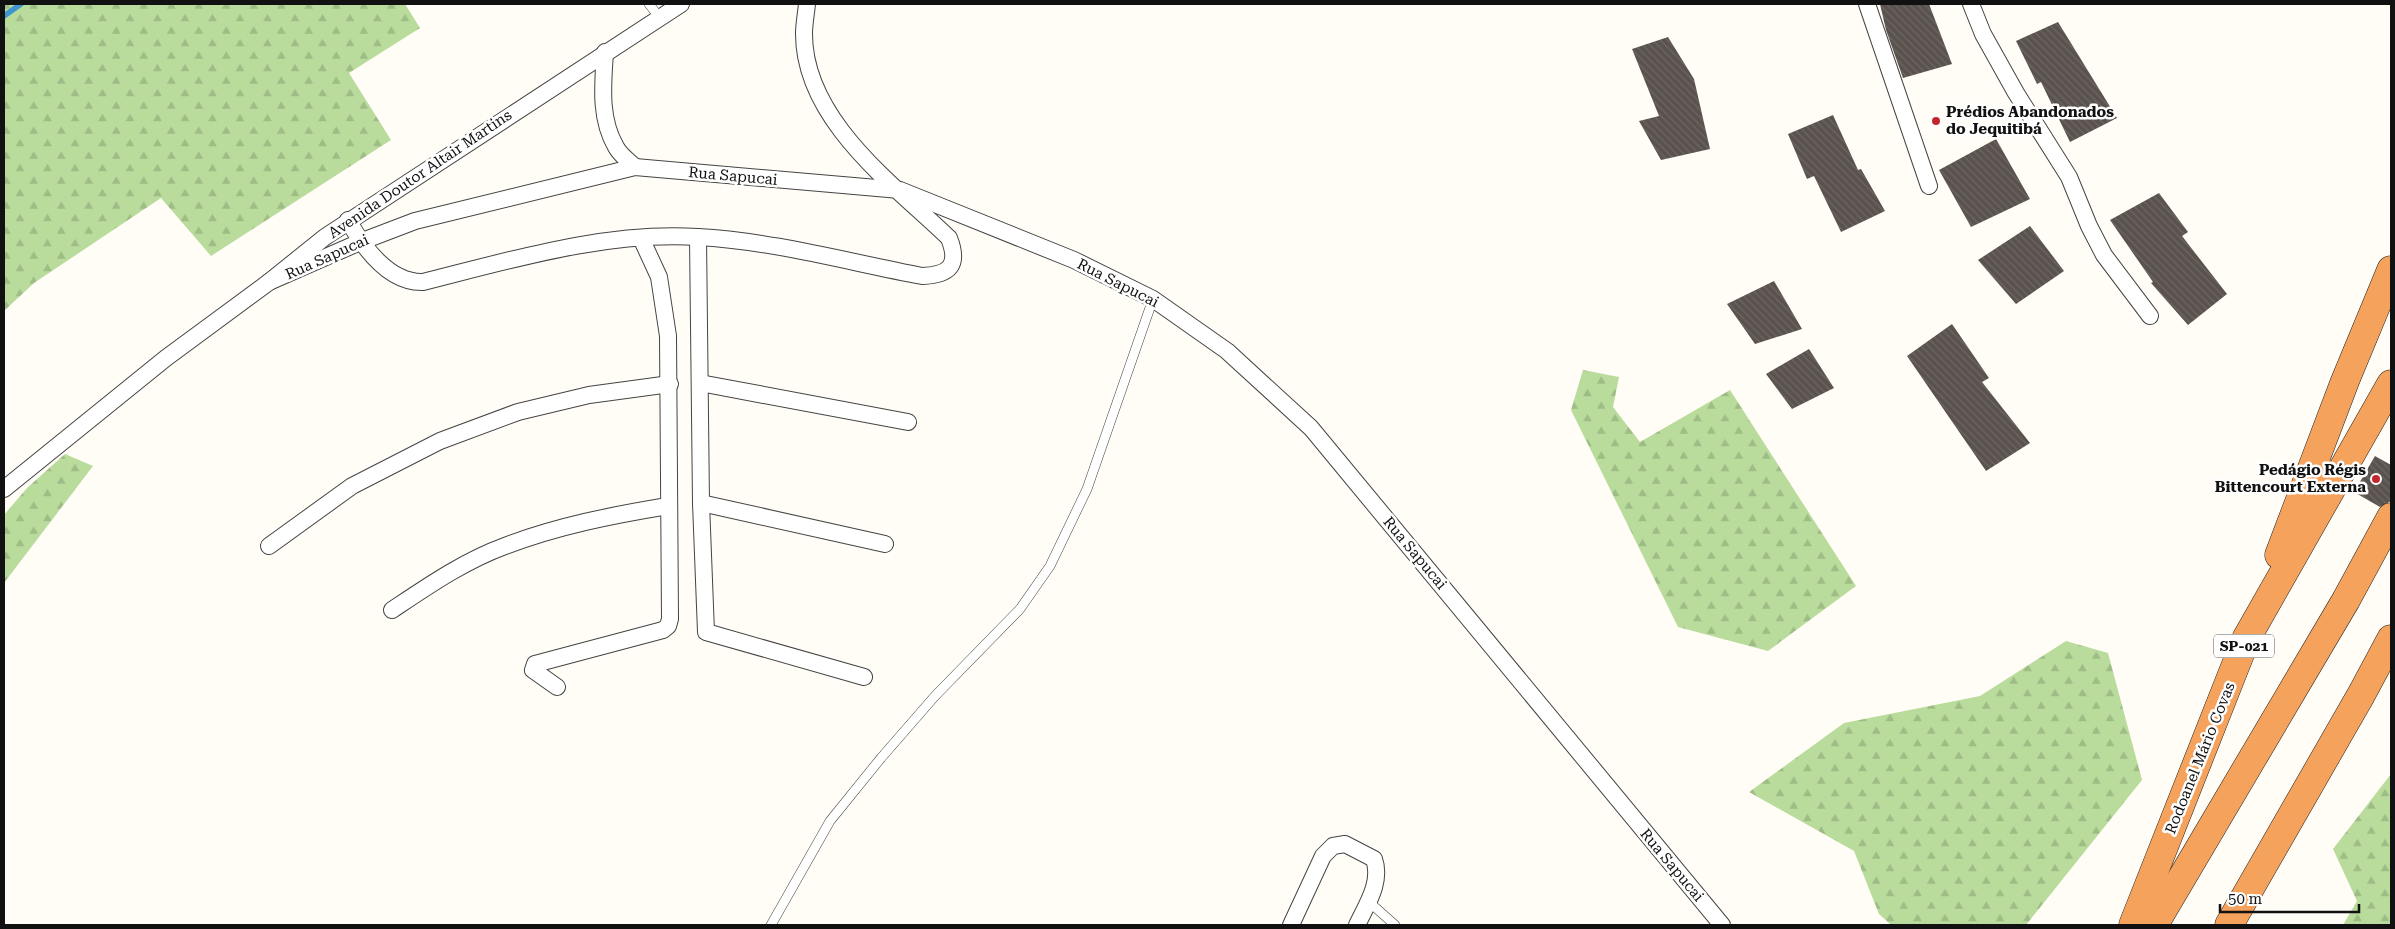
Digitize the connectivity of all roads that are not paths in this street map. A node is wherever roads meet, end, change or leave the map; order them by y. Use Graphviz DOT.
graph roads {
  1 [pos="650,4"];
  2 [pos="681,4"];
  3 [pos="807,4"];
  4 [pos="1867,4"];
  5 [pos="1971,4"];
  6 [pos="660,18"];
  7 [pos="605,52"];
  8 [pos="635,167"];
  9 [pos="1929,186"];
  10 [pos="900,190"];
  11 [pos="348,220"];
  12 [pos="698,237"];
  13 [pos="641,238"];
  14 [pos="360,242"];
  15 [pos="2391,270"];
  16 [pos="269,282"];
  17 [pos="1153,299"];
  18 [pos="2150,316"];
  19 [pos="670,384"];
  20 [pos="700,384"];
  21 [pos="2391,384"];
  22 [pos="908,422"];
  23 [pos="4,489"];
  24 [pos="701,503"];
  25 [pos="668,506"];
  26 [pos="2391,517"];
  27 [pos="886,544"];
  28 [pos="269,546"];
  29 [pos="392,610"];
  30 [pos="2246,639"];
  31 [pos="2391,639"];
  32 [pos="864,676"];
  33 [pos="557,687"];
  34 [pos="1368,902"];
  35 [pos="771,925"];
  36 [pos="1291,925"];
  37 [pos="1357,925"];
  38 [pos="1395,925"];
  39 [pos="1722,925"];
  40 [pos="2133,925"];
  41 [pos="2154,925"];
  42 [pos="2229,925"];
  1 -- 6 [label="lane"];
  2 -- 6 [label="street, Avenida Doutor Altair Martins"];
  3 -- 10 [label="street"];
  4 -- 9 [label="street"];
  5 -- 18 [label="street"];
  6 -- 7 [label="street, Avenida Doutor Altair Martins"];
  7 -- 8 [label="street"];
  7 -- 11 [label="street, Avenida Doutor Altair Martins"];
  8 -- 10 [label="street, Rua Sapucai"];
  8 -- 14 [label="street, Rua Sapucai"];
  10 -- 12 [label="street"];
  10 -- 17 [label="street, Rua Sapucai"];
  11 -- 14 [label="street"];
  11 -- 16 [label="street, Avenida Doutor Altair Martins"];
  12 -- 13 [label="street"];
  12 -- 20 [label="street"];
  13 -- 14 [label="street"];
  13 -- 19 [label="street"];
  14 -- 16 [label="street, Rua Sapucai"];
  15 -- 30 [label="highway"];
  16 -- 23 [label="street, Avenida Doutor Altair Martins"];
  17 -- 35 [label="lane"];
  17 -- 39 [label="street, Rua Sapucai"];
  19 -- 25 [label="street"];
  19 -- 28 [label="street"];
  20 -- 22 [label="street"];
  20 -- 24 [label="street"];
  21 -- 30 [label="highway, Rodoanel Mário Covas / SP-021"];
  24 -- 27 [label="street"];
  24 -- 32 [label="street"];
  25 -- 29 [label="street"];
  25 -- 33 [label="street"];
  26 -- 41 [label="highway"];
  30 -- 40 [label="highway, Rodoanel Mário Covas / SP-021"];
  31 -- 42 [label="highway"];
  34 -- 36 [label="street"];
  34 -- 37 [label="street"];
  34 -- 38 [label="lane"];
}
